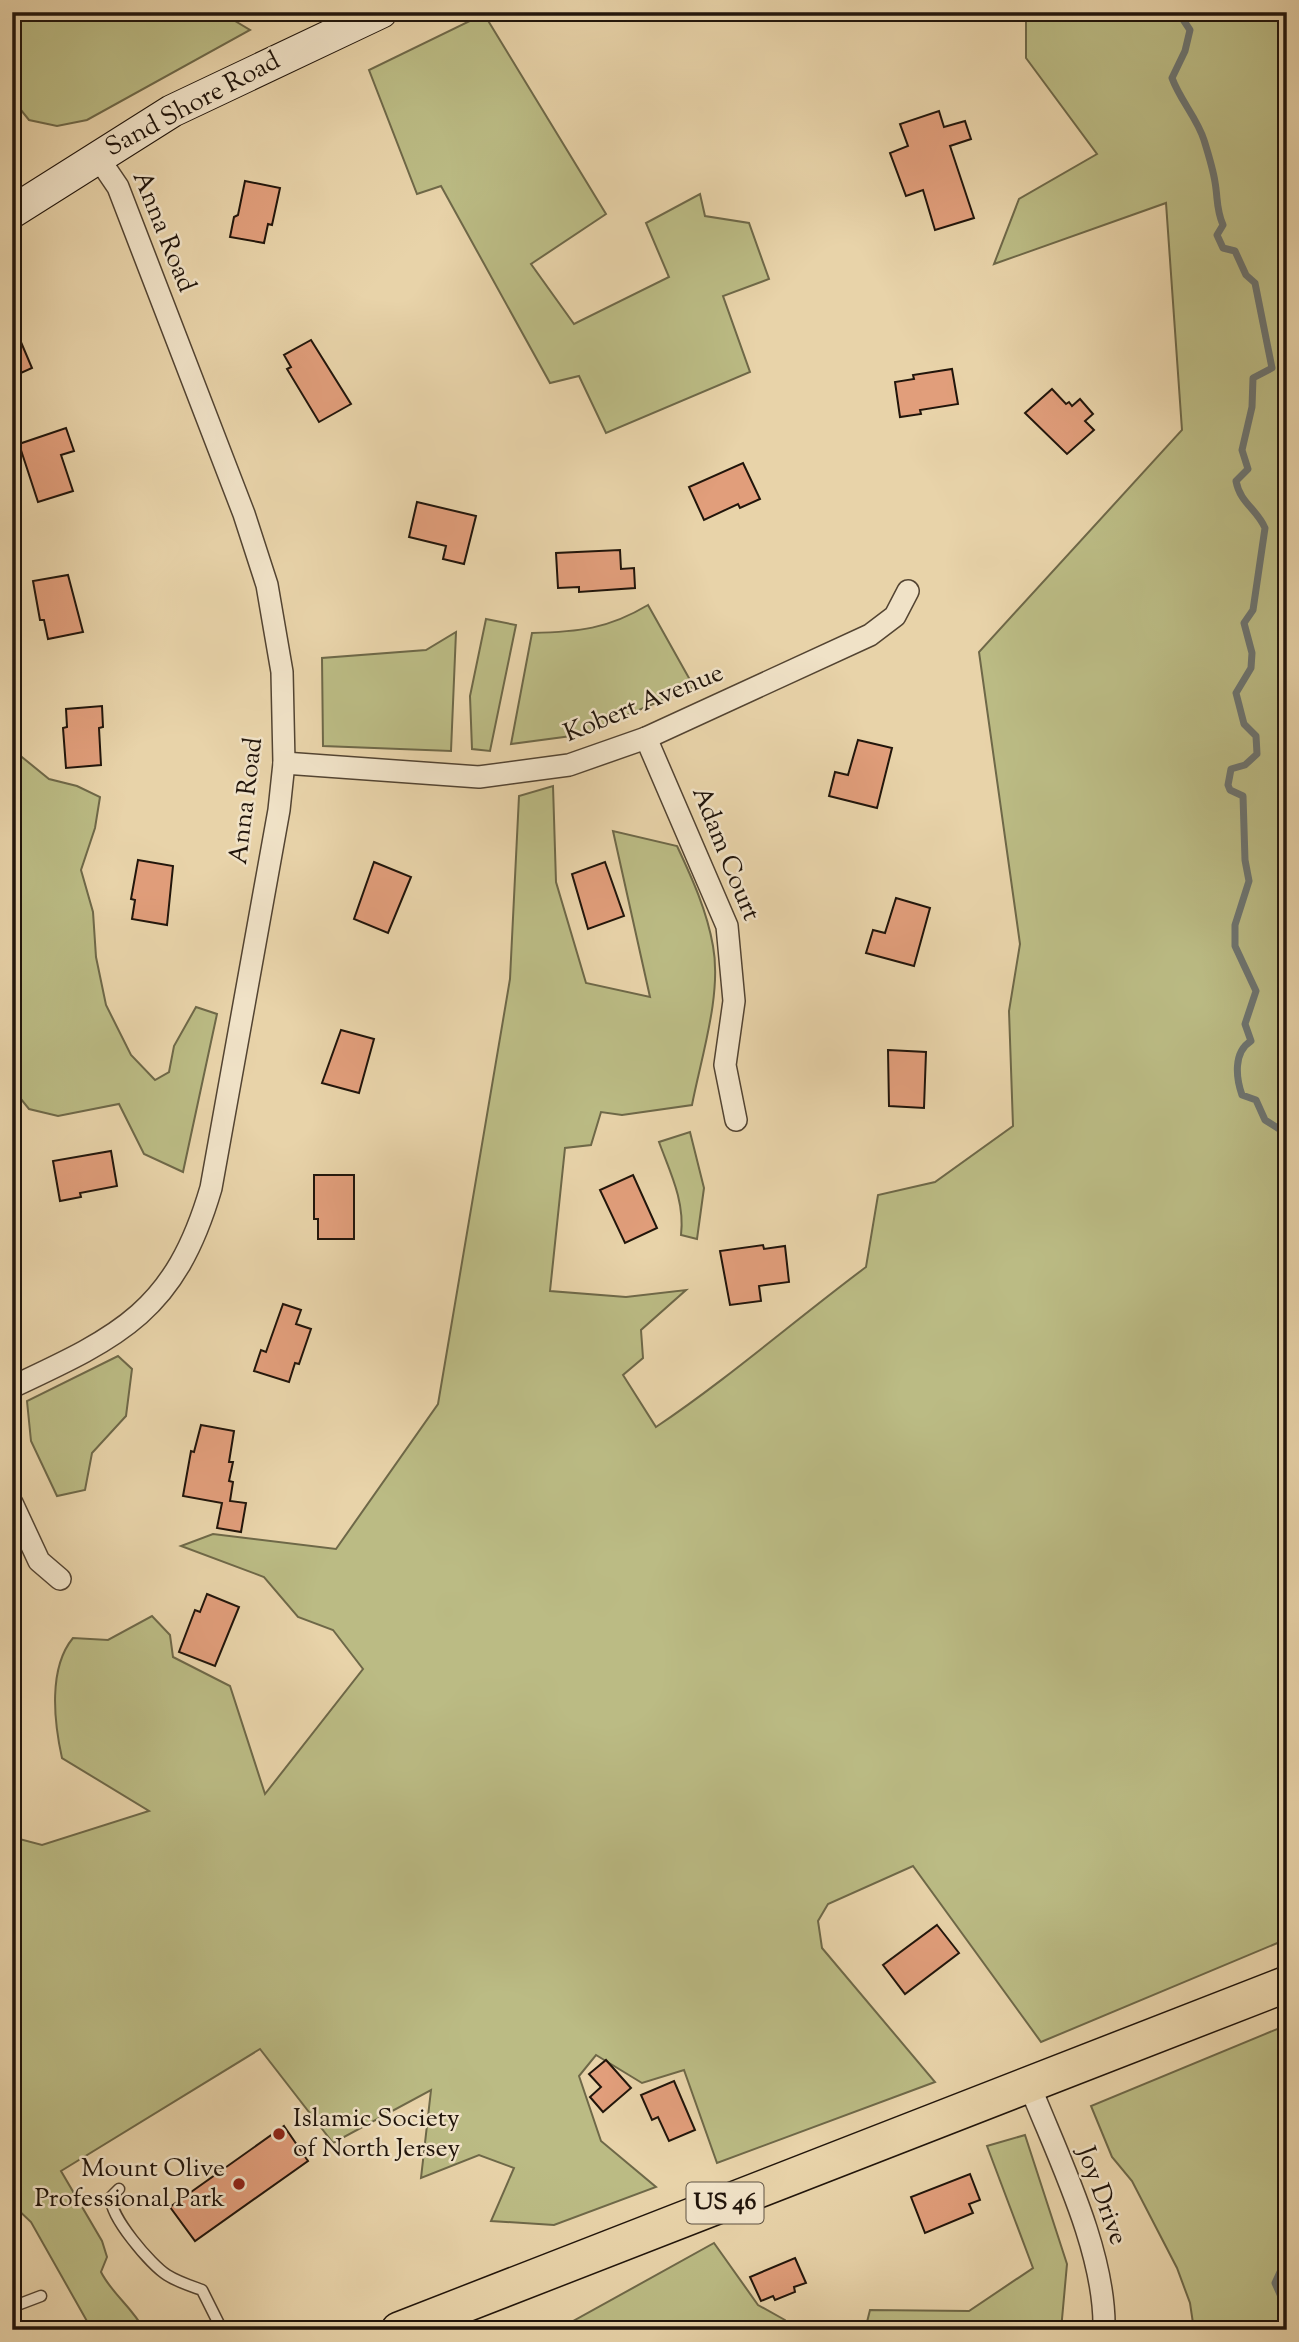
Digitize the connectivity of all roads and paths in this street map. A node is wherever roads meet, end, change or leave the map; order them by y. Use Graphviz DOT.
graph roads {
  1 [pos="381,12"];
  2 [pos="97,156"];
  3 [pos="12,212"];
  4 [pos="908,591"];
  5 [pos="646,738"];
  6 [pos="284,764"];
  7 [pos="736,1120"];
  8 [pos="12,1387"];
  9 [pos="12,1503"];
  10 [pos="60,1579"];
  11 [pos="1287,1984"];
  12 [pos="1029,2084"];
  13 [pos="119,2189"];
  14 [pos="41,2296"];
  15 [pos="12,2307"];
  16 [pos="221,2328"];
  17 [pos="399,2330"];
  18 [pos="1104,2330"];
  1 -- 2 [label="street, Sand Shore Road"];
  2 -- 3 [label="street, Sand Shore Road"];
  2 -- 6 [label="street, Anna Road"];
  4 -- 5 [label="street, Kobert Avenue"];
  5 -- 6 [label="street, Kobert Avenue"];
  5 -- 7 [label="street, Adam Court"];
  6 -- 8 [label="street, Anna Road"];
  9 -- 10 [label="street"];
  11 -- 12 [label="main road, US 46"];
  12 -- 17 [label="main road, US 46"];
  12 -- 18 [label="street, Joy Drive"];
  13 -- 16 [label="lane"];
  14 -- 15 [label="lane"];
}
